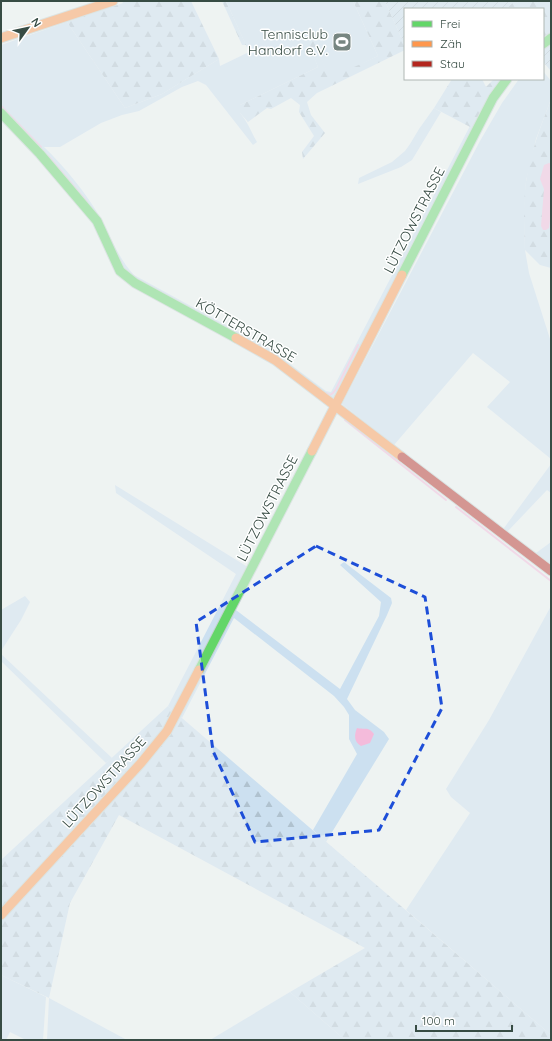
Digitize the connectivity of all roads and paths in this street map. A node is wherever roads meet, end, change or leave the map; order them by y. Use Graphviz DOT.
graph roads {
  1 [pos="113,1"];
  2 [pos="1,38"];
  3 [pos="506,80"];
  4 [pos="1,113"];
  5 [pos="335,405"];
  6 [pos="551,571"];
  7 [pos="1,915"];
  1 -- 2 [label="street"];
  3 -- 5 [label="street, LÜTZOWSTRASSE"];
  4 -- 5 [label="street, KÖTTERSTRASSE"];
  5 -- 6 [label="street, KÖTTERSTRASSE"];
  5 -- 7 [label="street, LÜTZOWSTRASSE"];
}
